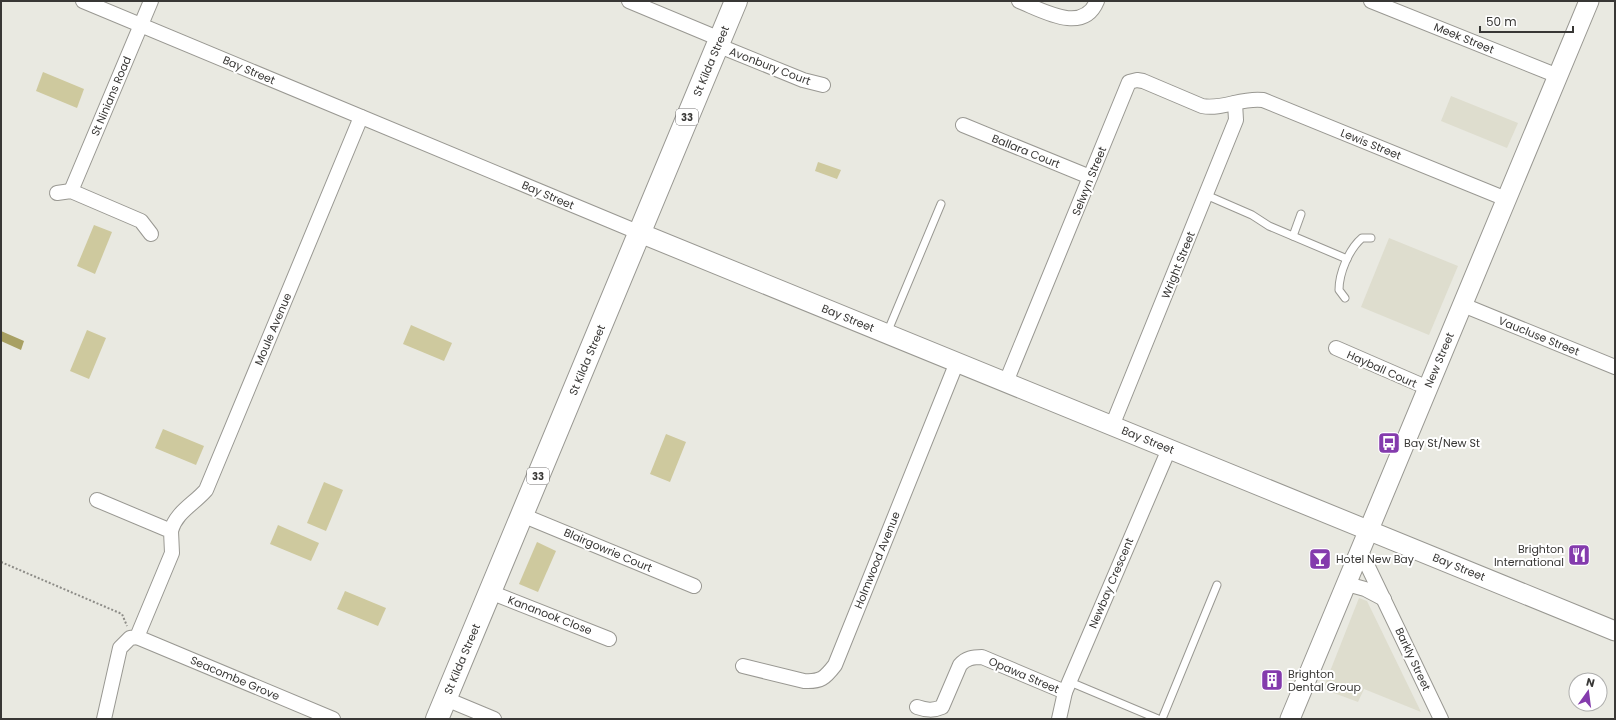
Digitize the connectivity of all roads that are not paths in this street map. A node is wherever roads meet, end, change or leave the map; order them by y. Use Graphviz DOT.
graph roads {
  1 [pos="83,1"];
  2 [pos="151,1"];
  3 [pos="629,1"];
  4 [pos="736,1"];
  5 [pos="1019,1"];
  6 [pos="1097,1"];
  7 [pos="1371,1"];
  8 [pos="1589,1"];
  9 [pos="141,25"];
  10 [pos="719,42"];
  11 [pos="1558,76"];
  12 [pos="823,85"];
  13 [pos="1235,103"];
  14 [pos="361,117"];
  15 [pos="963,125"];
  16 [pos="1090,177"];
  17 [pos="1206,195"];
  18 [pos="1506,199"];
  19 [pos="941,204"];
  20 [pos="1301,214"];
  21 [pos="640,233"];
  22 [pos="151,234"];
  23 [pos="1293,236"];
  24 [pos="1371,238"];
  25 [pos="1347,259"];
  26 [pos="1345,298"];
  27 [pos="1462,305"];
  28 [pos="887,334"];
  29 [pos="1336,348"];
  30 [pos="957,362"];
  31 [pos="1615,367"];
  32 [pos="1006,382"];
  33 [pos="1428,388"];
  34 [pos="1112,426"];
  35 [pos="1168,448"];
  36 [pos="97,500"];
  37 [pos="522,515"];
  38 [pos="1369,530"];
  39 [pos="171,531"];
  40 [pos="1360,550"];
  41 [pos="1346,584"];
  42 [pos="1217,585"];
  43 [pos="694,586"];
  44 [pos="490,592"];
  45 [pos="1384,599"];
  46 [pos="1615,631"];
  47 [pos="137,637"];
  48 [pos="609,639"];
  49 [pos="743,666"];
  50 [pos="1067,687"];
  51 [pos="446,699"];
  52 [pos="917,707"];
  53 [pos="104,719"];
  54 [pos="333,719"];
  55 [pos="437,719"];
  56 [pos="494,719"];
  57 [pos="1059,719"];
  58 [pos="1158,719"];
  59 [pos="1162,719"];
  60 [pos="1290,719"];
  61 [pos="1441,719"];
  1 -- 9 [label="street, Bay Street"];
  2 -- 9 [label="street, St Ninians Road"];
  3 -- 10 [label="street, Avonbury Court"];
  4 -- 10 [label="main road, St Kilda Street / 33"];
  5 -- 6 [label="street"];
  7 -- 11 [label="street, Meek Street"];
  8 -- 11 [label="street, New Street"];
  9 -- 14 [label="street, Bay Street"];
  9 -- 22 [label="street, St Ninians Road"];
  10 -- 12 [label="street, Avonbury Court"];
  10 -- 21 [label="main road, St Kilda Street / 33"];
  11 -- 18 [label="street, New Street"];
  13 -- 16 [label="street, Selwyn Street"];
  13 -- 17 [label="street, Wright Street"];
  13 -- 18 [label="street, Lewis Street"];
  14 -- 21 [label="street, Bay Street"];
  14 -- 39 [label="street, Moule Avenue"];
  15 -- 16 [label="street, Ballara Court"];
  16 -- 32 [label="street, Selwyn Street"];
  17 -- 23 [label="lane"];
  17 -- 34 [label="street, Wright Street"];
  18 -- 27 [label="street, New Street"];
  19 -- 28 [label="lane"];
  20 -- 23 [label="lane"];
  21 -- 28 [label="street, Bay Street"];
  21 -- 37 [label="main road, St Kilda Street / 33"];
  23 -- 25 [label="lane"];
  24 -- 25 [label="lane"];
  25 -- 26 [label="lane"];
  27 -- 31 [label="street, Vaucluse Street"];
  27 -- 33 [label="street, New Street"];
  28 -- 30 [label="street, Bay Street"];
  29 -- 33 [label="street, Hayball Court"];
  30 -- 32 [label="street, Bay Street"];
  30 -- 49 [label="street, Holmwood Avenue"];
  32 -- 34 [label="street, Bay Street"];
  33 -- 38 [label="street, New Street"];
  34 -- 35 [label="street, Bay Street"];
  35 -- 38 [label="street, Bay Street"];
  35 -- 50 [label="street, Newbay Crescent"];
  36 -- 39 [label="street"];
  37 -- 43 [label="street, Blairgowrie Court"];
  37 -- 44 [label="main road, St Kilda Street / 33"];
  38 -- 40 [label="street, New Street"];
  38 -- 46 [label="street, Bay Street"];
  39 -- 47 [label="street"];
  40 -- 41 [label="street, New Street"];
  40 -- 45 [label="street, Barkly Street"];
  41 -- 45 [label="street"];
  41 -- 60 [label="street, New Street"];
  42 -- 59 [label="lane"];
  44 -- 48 [label="street, Kananook Close"];
  44 -- 51 [label="main road, St Kilda Street / 33"];
  45 -- 61 [label="street, Barkly Street"];
  47 -- 53 [label="street"];
  47 -- 54 [label="street, Seacombe Grove"];
  50 -- 52 [label="street, Opawa Street"];
  50 -- 57 [label="street, Newbay Crescent"];
  50 -- 58 [label="lane"];
  51 -- 55 [label="main road, St Kilda Street / 33"];
  51 -- 56 [label="street"];
}
